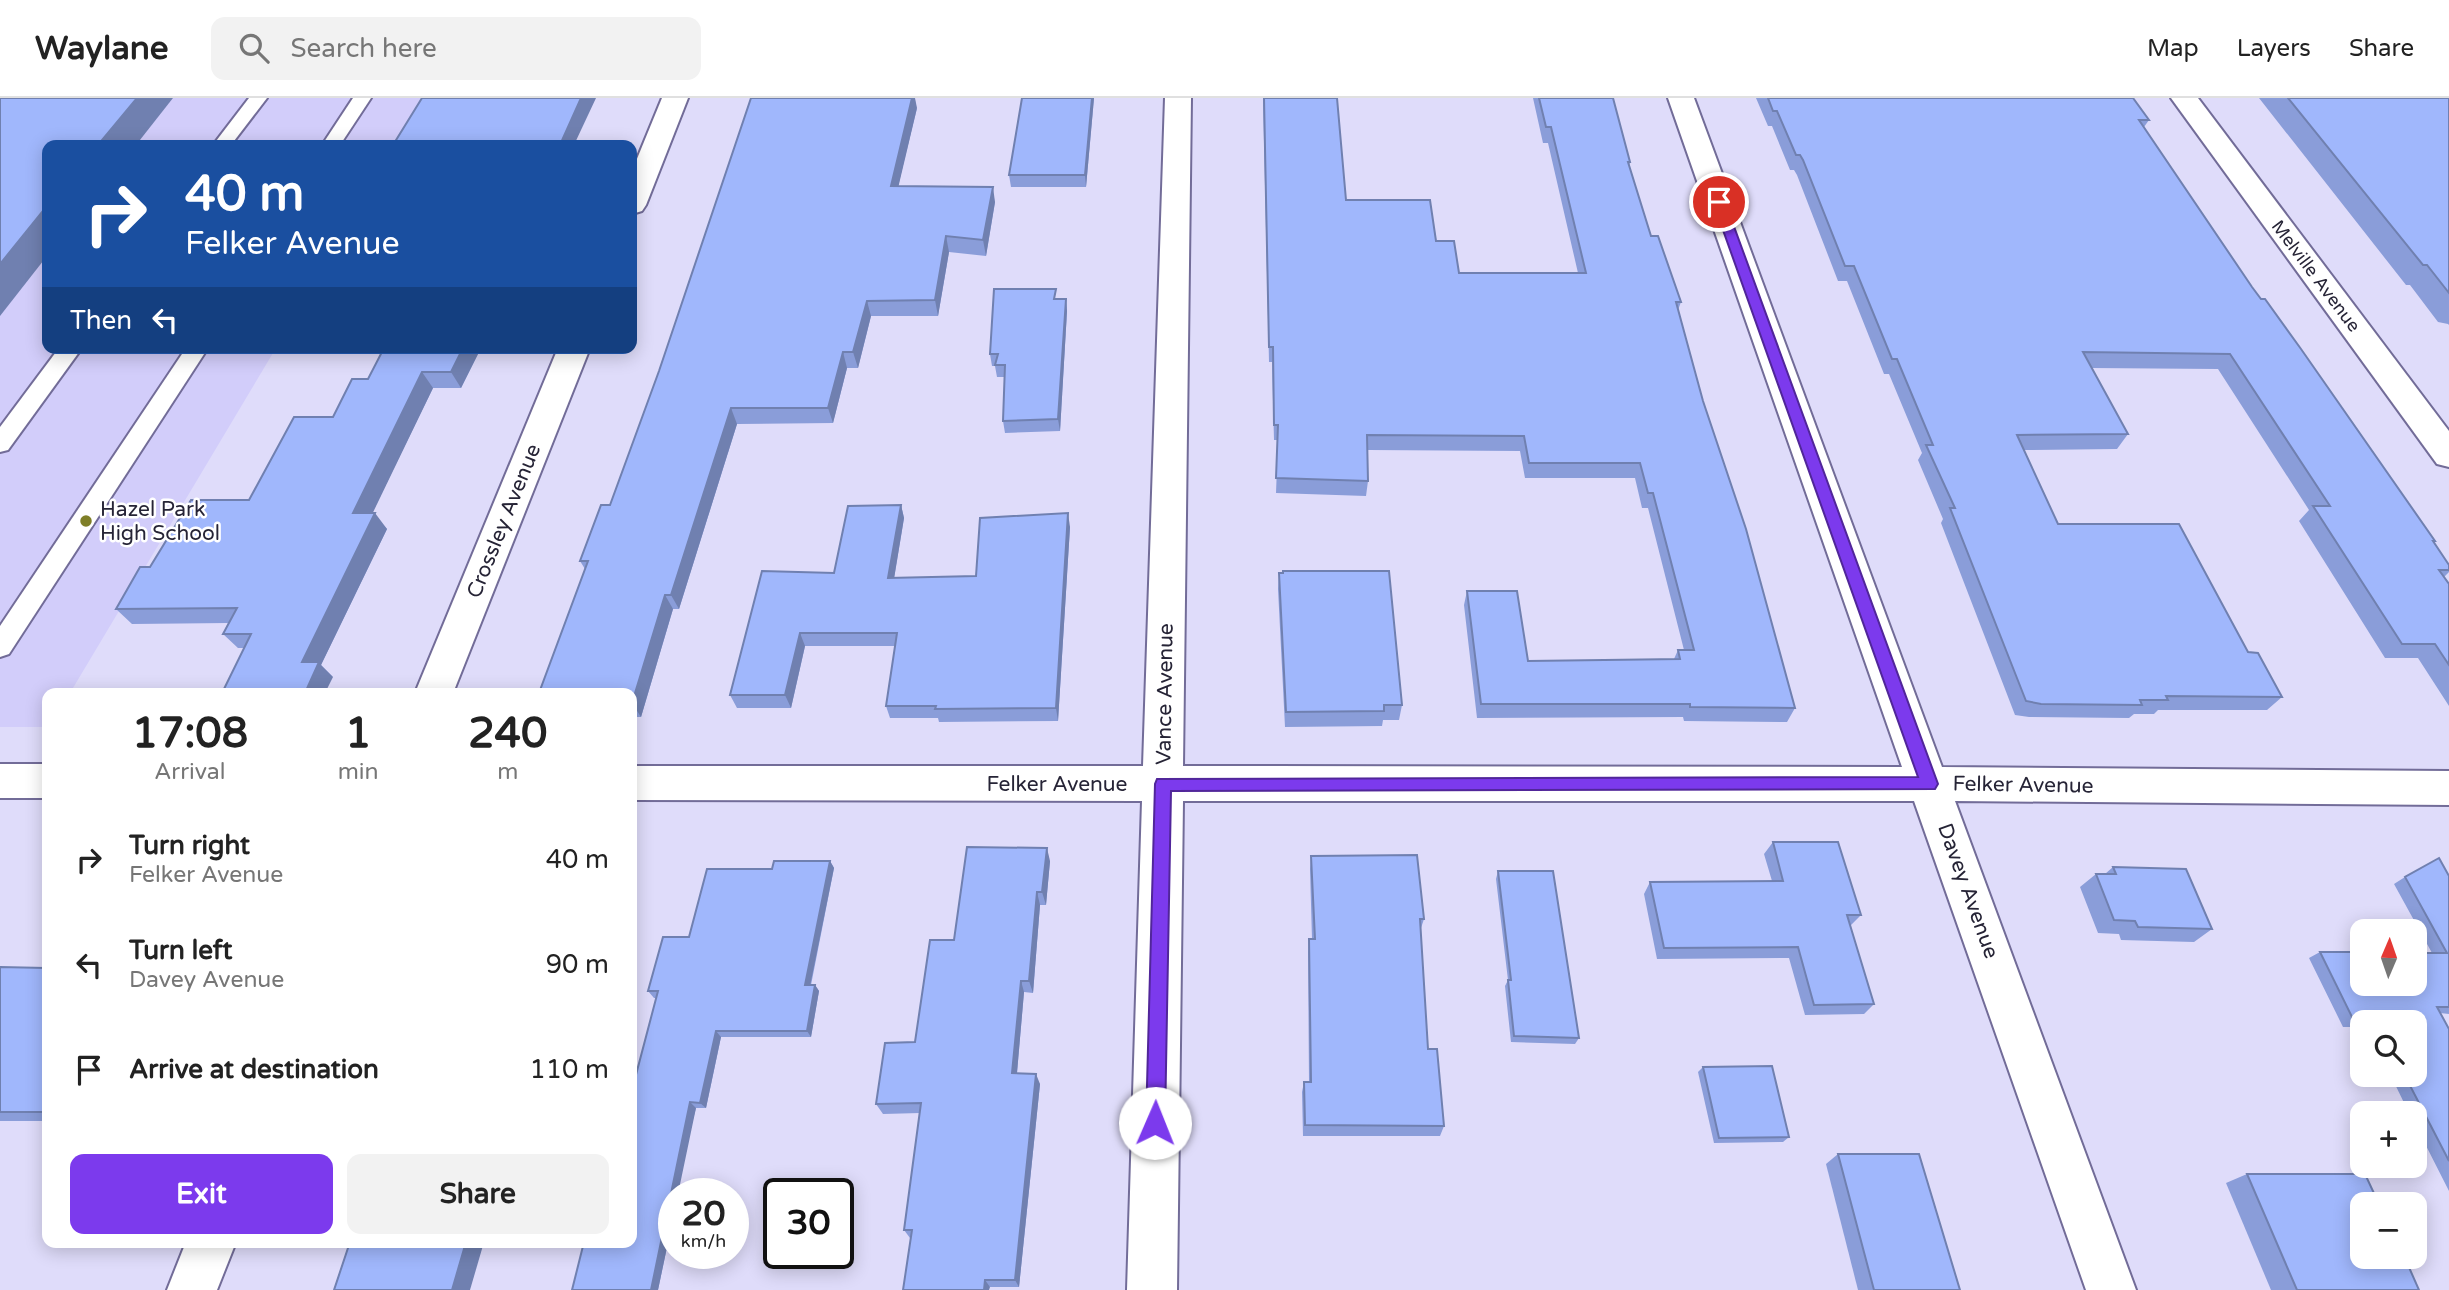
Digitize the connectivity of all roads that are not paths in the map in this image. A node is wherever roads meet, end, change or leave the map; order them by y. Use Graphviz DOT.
graph roads {
  1 [pos="258,98"];
  2 [pos="362,98"];
  3 [pos="675,98"];
  4 [pos="1178,98"];
  5 [pos="1681,98"];
  6 [pos="2184,98"];
  7 [pos="226,140"];
  8 [pos="334,140"];
  9 [pos="637,193"];
  10 [pos="67,354"];
  11 [pos="193,354"];
  12 [pos="572,354"];
  13 [pos="0,444"];
  14 [pos="2449,455"];
  15 [pos="0,647"];
  16 [pos="437,688"];
  17 [pos="0,781"];
  18 [pos="42,781"];
  19 [pos="637,783"];
  20 [pos="1163,784"];
  21 [pos="1929,784"];
  22 [pos="2449,788"];
  23 [pos="209,1248"];
  24 [pos="192,1290"];
  25 [pos="1152,1290"];
  26 [pos="2111,1290"];
  1 -- 7 [label="lane"];
  2 -- 8 [label="lane"];
  3 -- 9 [label="street"];
  4 -- 20 [label="street, Vance Avenue"];
  5 -- 21 [label="street, Davey Avenue"];
  6 -- 14 [label="street, Melville Avenue"];
  10 -- 13 [label="lane"];
  11 -- 15 [label="lane"];
  12 -- 16 [label="street, Crossley Avenue"];
  17 -- 18 [label="street"];
  19 -- 20 [label="street, Felker Avenue"];
  20 -- 21 [label="street, Felker Avenue"];
  20 -- 25 [label="street, Vance Avenue"];
  21 -- 22 [label="street, Felker Avenue"];
  21 -- 26 [label="street, Davey Avenue"];
  23 -- 24 [label="street"];
}
